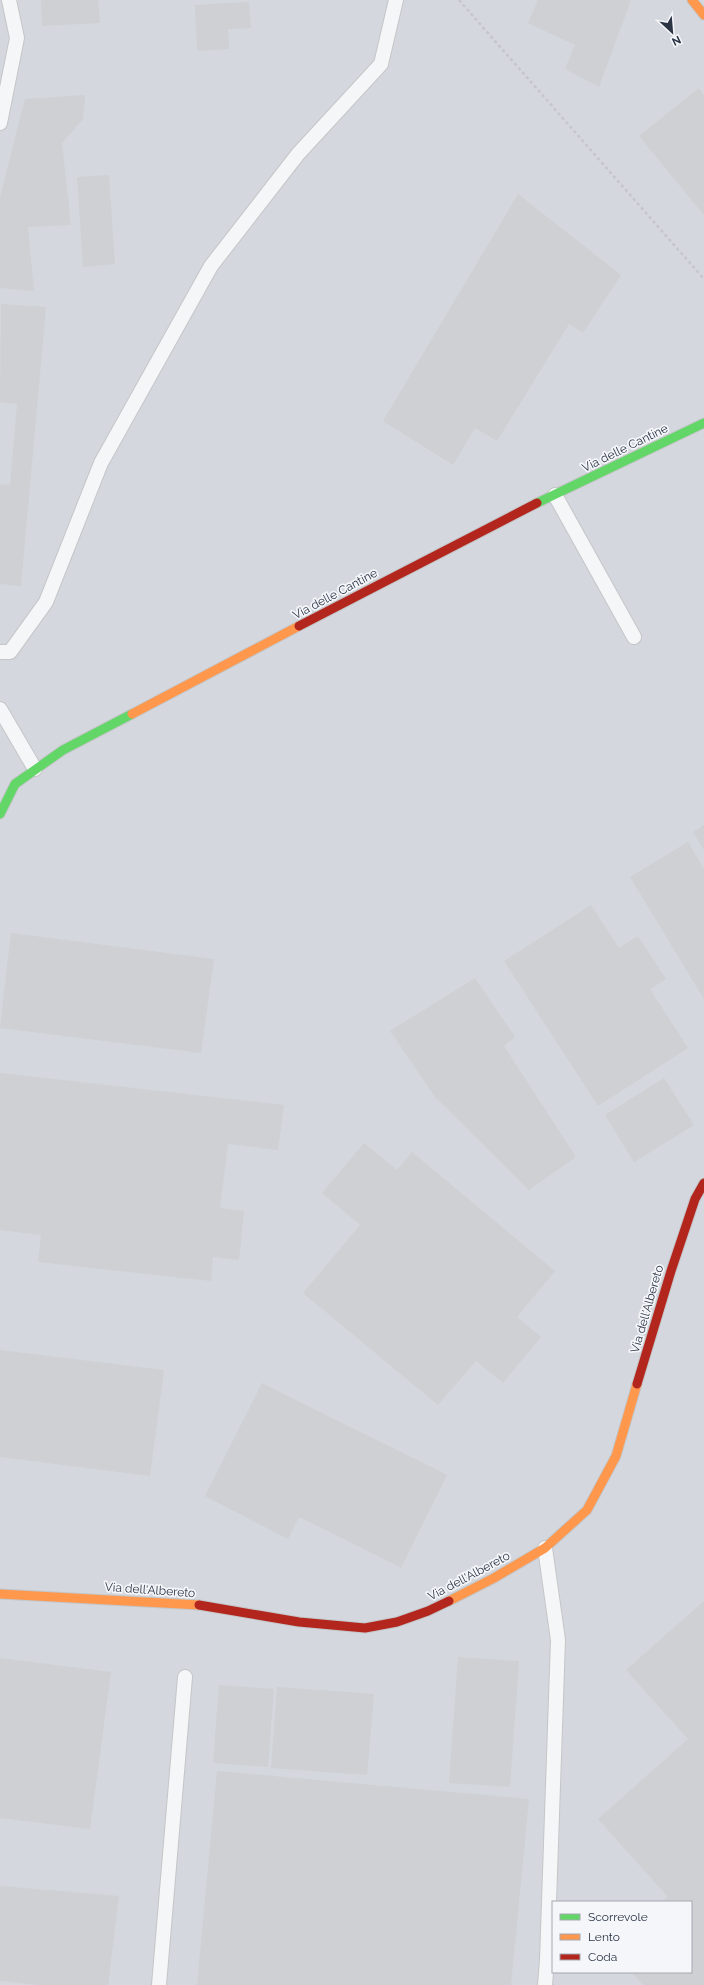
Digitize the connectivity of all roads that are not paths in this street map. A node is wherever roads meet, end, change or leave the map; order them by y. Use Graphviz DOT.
graph roads {
  1 [pos="9,0"];
  2 [pos="396,0"];
  3 [pos="692,0"];
  4 [pos="704,15"];
  5 [pos="0,123"];
  6 [pos="704,424"];
  7 [pos="555,495"];
  8 [pos="634,637"];
  9 [pos="0,652"];
  10 [pos="0,709"];
  11 [pos="35,769"];
  12 [pos="0,814"];
  13 [pos="704,1183"];
  14 [pos="545,1548"];
  15 [pos="0,1594"];
  16 [pos="185,1677"];
  17 [pos="159,1985"];
  18 [pos="545,1985"];
  1 -- 5 [label="lane"];
  2 -- 9 [label="lane"];
  3 -- 4 [label="street"];
  6 -- 7 [label="street, Via delle Cantine"];
  7 -- 8 [label="lane"];
  7 -- 11 [label="street, Via delle Cantine"];
  10 -- 11 [label="lane"];
  11 -- 12 [label="street, Via delle Cantine"];
  13 -- 14 [label="street, Via dell'Albereto"];
  14 -- 15 [label="street, Via dell'Albereto"];
  14 -- 18 [label="lane"];
  16 -- 17 [label="lane"];
}
